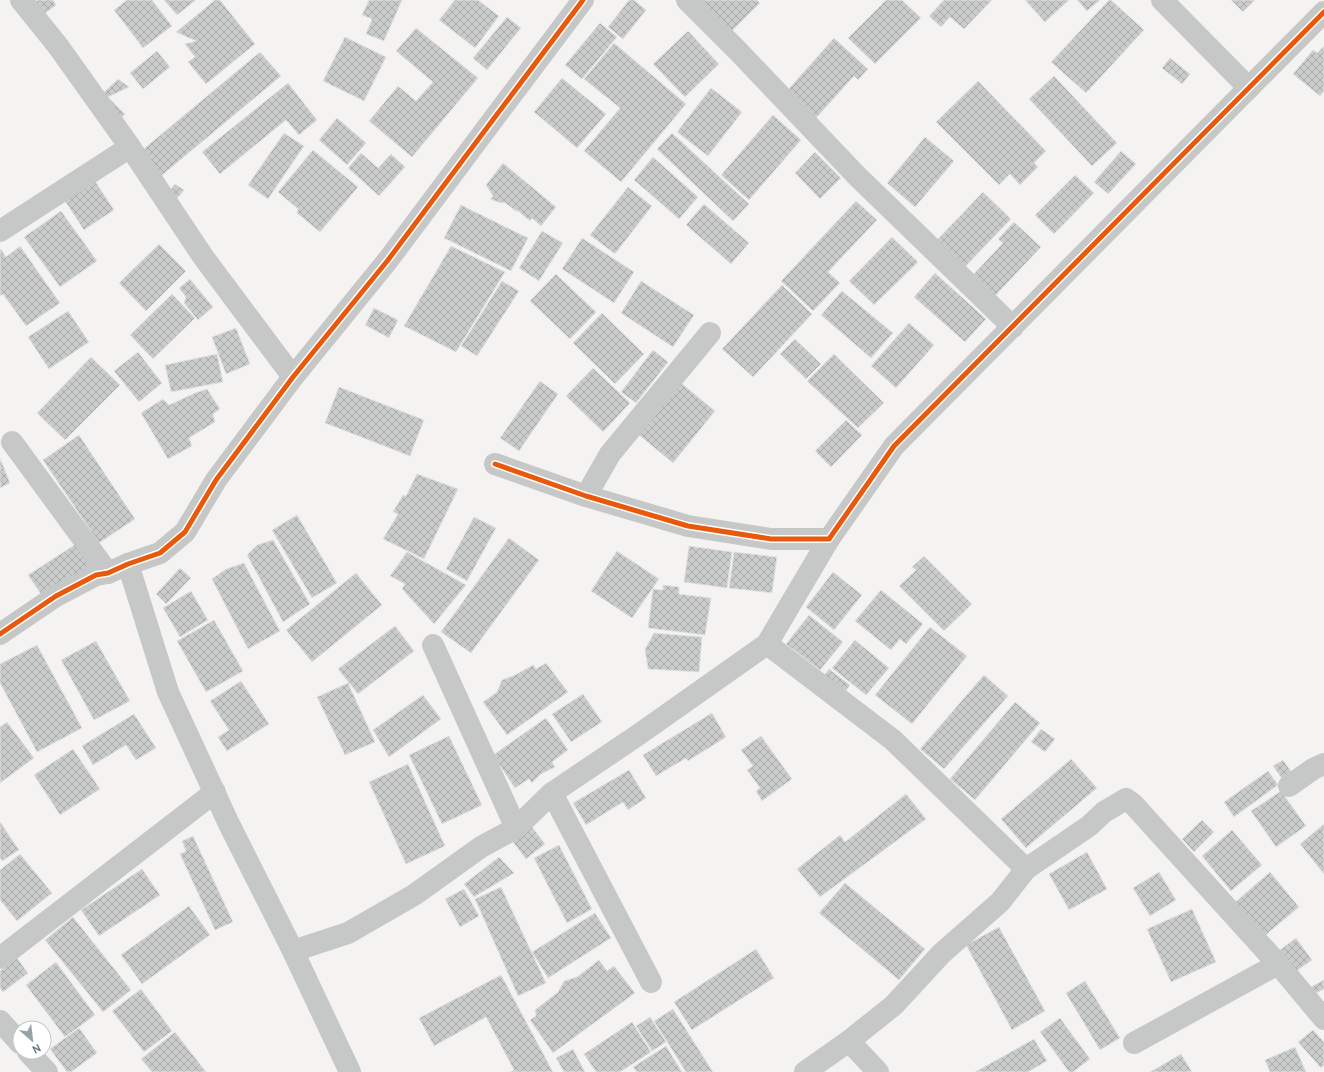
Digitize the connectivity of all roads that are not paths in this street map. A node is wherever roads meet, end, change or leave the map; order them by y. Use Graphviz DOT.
graph roads {
  1 [pos="21,0"];
  2 [pos="583,0"];
  3 [pos="686,0"];
  4 [pos="1162,0"];
  5 [pos="1324,12"];
  6 [pos="1249,88"];
  7 [pos="130,147"];
  8 [pos="0,231"];
  9 [pos="1013,327"];
  10 [pos="710,333"];
  11 [pos="294,377"];
  12 [pos="12,442"];
  13 [pos="495,464"];
  14 [pos="586,496"];
  15 [pos="828,539"];
  16 [pos="128,564"];
  17 [pos="108,573"];
  18 [pos="0,634"];
  19 [pos="433,644"];
  20 [pos="767,644"];
  21 [pos="1324,764"];
  22 [pos="1290,786"];
  23 [pos="215,792"];
  24 [pos="552,793"];
  25 [pos="516,828"];
  26 [pos="1026,869"];
  27 [pos="293,951"];
  28 [pos="0,958"];
  29 [pos="1278,964"];
  30 [pos="651,982"];
  31 [pos="1324,1019"];
  32 [pos="0,1021"];
  33 [pos="12,1034"];
  34 [pos="849,1041"];
  35 [pos="1134,1043"];
  36 [pos="35,1060"];
  37 [pos="46,1072"];
  38 [pos="350,1072"];
  39 [pos="805,1072"];
  40 [pos="878,1072"];
  1 -- 7 [label="street"];
  2 -- 11 [label="street"];
  3 -- 9 [label="street"];
  4 -- 6 [label="street"];
  5 -- 6 [label="street"];
  6 -- 9 [label="street"];
  7 -- 8 [label="street"];
  7 -- 11 [label="street"];
  9 -- 15 [label="street"];
  10 -- 14 [label="street"];
  11 -- 16 [label="street"];
  12 -- 17 [label="street"];
  13 -- 14 [label="street"];
  14 -- 15 [label="street"];
  15 -- 20 [label="street"];
  16 -- 17 [label="street"];
  16 -- 23 [label="street"];
  17 -- 18 [label="street"];
  19 -- 25 [label="street"];
  20 -- 24 [label="street"];
  20 -- 26 [label="street"];
  21 -- 22 [label="street"];
  23 -- 27 [label="street"];
  23 -- 28 [label="street"];
  24 -- 25 [label="street"];
  24 -- 30 [label="street"];
  25 -- 27 [label="street"];
  26 -- 29 [label="street"];
  26 -- 34 [label="street"];
  27 -- 38 [label="street"];
  29 -- 31 [label="street"];
  29 -- 35 [label="street"];
  32 -- 33 [label="street"];
  34 -- 39 [label="street"];
  34 -- 40 [label="street"];
  36 -- 37 [label="street"];
}
